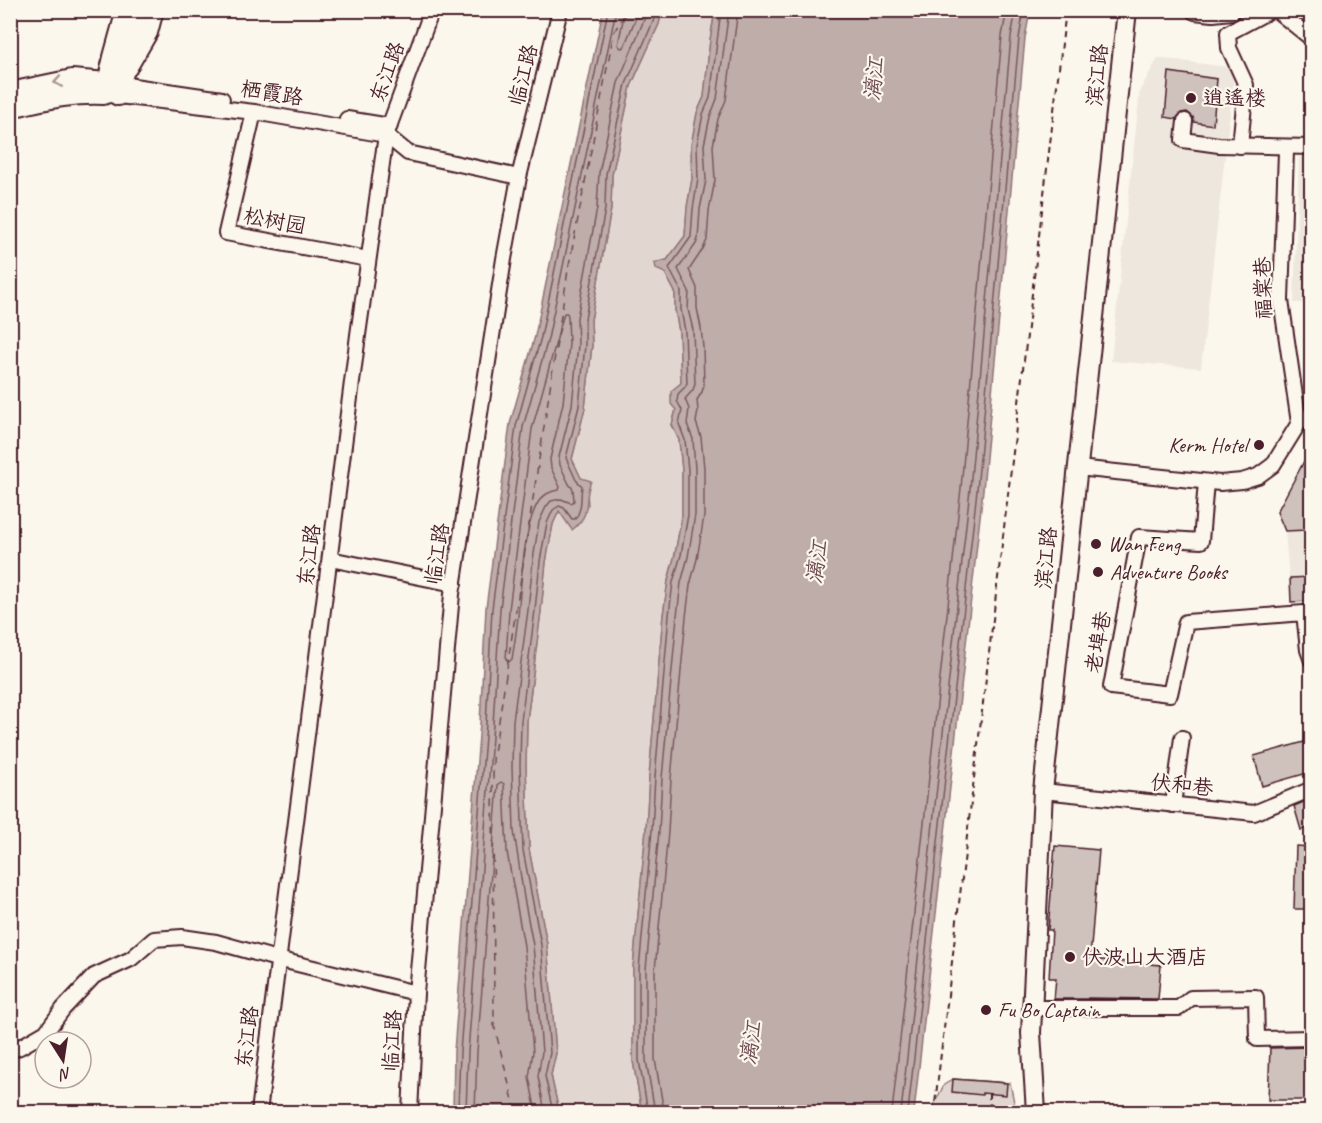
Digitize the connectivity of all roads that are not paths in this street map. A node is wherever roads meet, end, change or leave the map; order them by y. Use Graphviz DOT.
graph roads {
  1 [pos="126,10"];
  2 [pos="140,10"];
  3 [pos="156,10"];
  4 [pos="432,10"];
  5 [pos="560,10"];
  6 [pos="1127,10"];
  7 [pos="1195,10"];
  8 [pos="1231,10"];
  9 [pos="1271,10"];
  10 [pos="1276,10"];
  11 [pos="1311,39"];
  12 [pos="113,89"];
  13 [pos="10,92"];
  14 [pos="10,108"];
  15 [pos="254,112"];
  16 [pos="1185,121"];
  17 [pos="388,131"];
  18 [pos="1240,146"];
  19 [pos="1311,147"];
  20 [pos="1286,151"];
  21 [pos="519,177"];
  22 [pos="368,259"];
  23 [pos="1311,415"];
  24 [pos="1299,423"];
  25 [pos="1078,468"];
  26 [pos="1206,482"];
  27 [pos="330,559"];
  28 [pos="454,584"];
  29 [pos="1311,661"];
  30 [pos="1182,738"];
  31 [pos="1311,789"];
  32 [pos="1043,791"];
  33 [pos="1173,805"];
  34 [pos="277,959"];
  35 [pos="416,993"];
  36 [pos="1032,1008"];
  37 [pos="1311,1038"];
  38 [pos="10,1051"];
  39 [pos="259,1113"];
  40 [pos="410,1113"];
  41 [pos="1036,1113"];
  1 -- 12 [label="main road"];
  2 -- 12 [label="main road"];
  3 -- 12 [label="street"];
  4 -- 17 [label="street, 东江路"];
  5 -- 21 [label="street, 临江路"];
  6 -- 25 [label="main road, 滨江路"];
  7 -- 8 [label="main road"];
  9 -- 18 [label="street"];
  10 -- 11 [label="street"];
  12 -- 13 [label="main road, 栖霞路, one-way"];
  12 -- 14 [label="main road, 栖霞路"];
  12 -- 15 [label="street, 栖霞路"];
  12 -- 17 [label="street, 栖霞路"];
  15 -- 17 [label="street, 栖霞路"];
  15 -- 22 [label="street, 松树园"];
  16 -- 18 [label="street"];
  17 -- 21 [label="street, 栖霞路"];
  17 -- 22 [label="street, 东江路"];
  18 -- 19 [label="street"];
  20 -- 24 [label="street, 福棠巷"];
  21 -- 28 [label="street, 临江路"];
  22 -- 27 [label="street, 东江路"];
  23 -- 24 [label="street"];
  24 -- 26 [label="street"];
  25 -- 26 [label="street"];
  25 -- 32 [label="main road, 滨江路"];
  26 -- 29 [label="street, 老埠巷"];
  27 -- 28 [label="street"];
  27 -- 34 [label="street, 东江路"];
  28 -- 35 [label="street, 临江路"];
  30 -- 33 [label="street"];
  31 -- 33 [label="street, 伏和巷"];
  32 -- 33 [label="street, 伏和巷"];
  32 -- 36 [label="main road, 滨江路"];
  34 -- 35 [label="street"];
  34 -- 38 [label="street"];
  34 -- 39 [label="street, 东江路"];
  35 -- 40 [label="street, 临江路"];
  36 -- 37 [label="street"];
  36 -- 41 [label="main road, 滨江路"];
}
